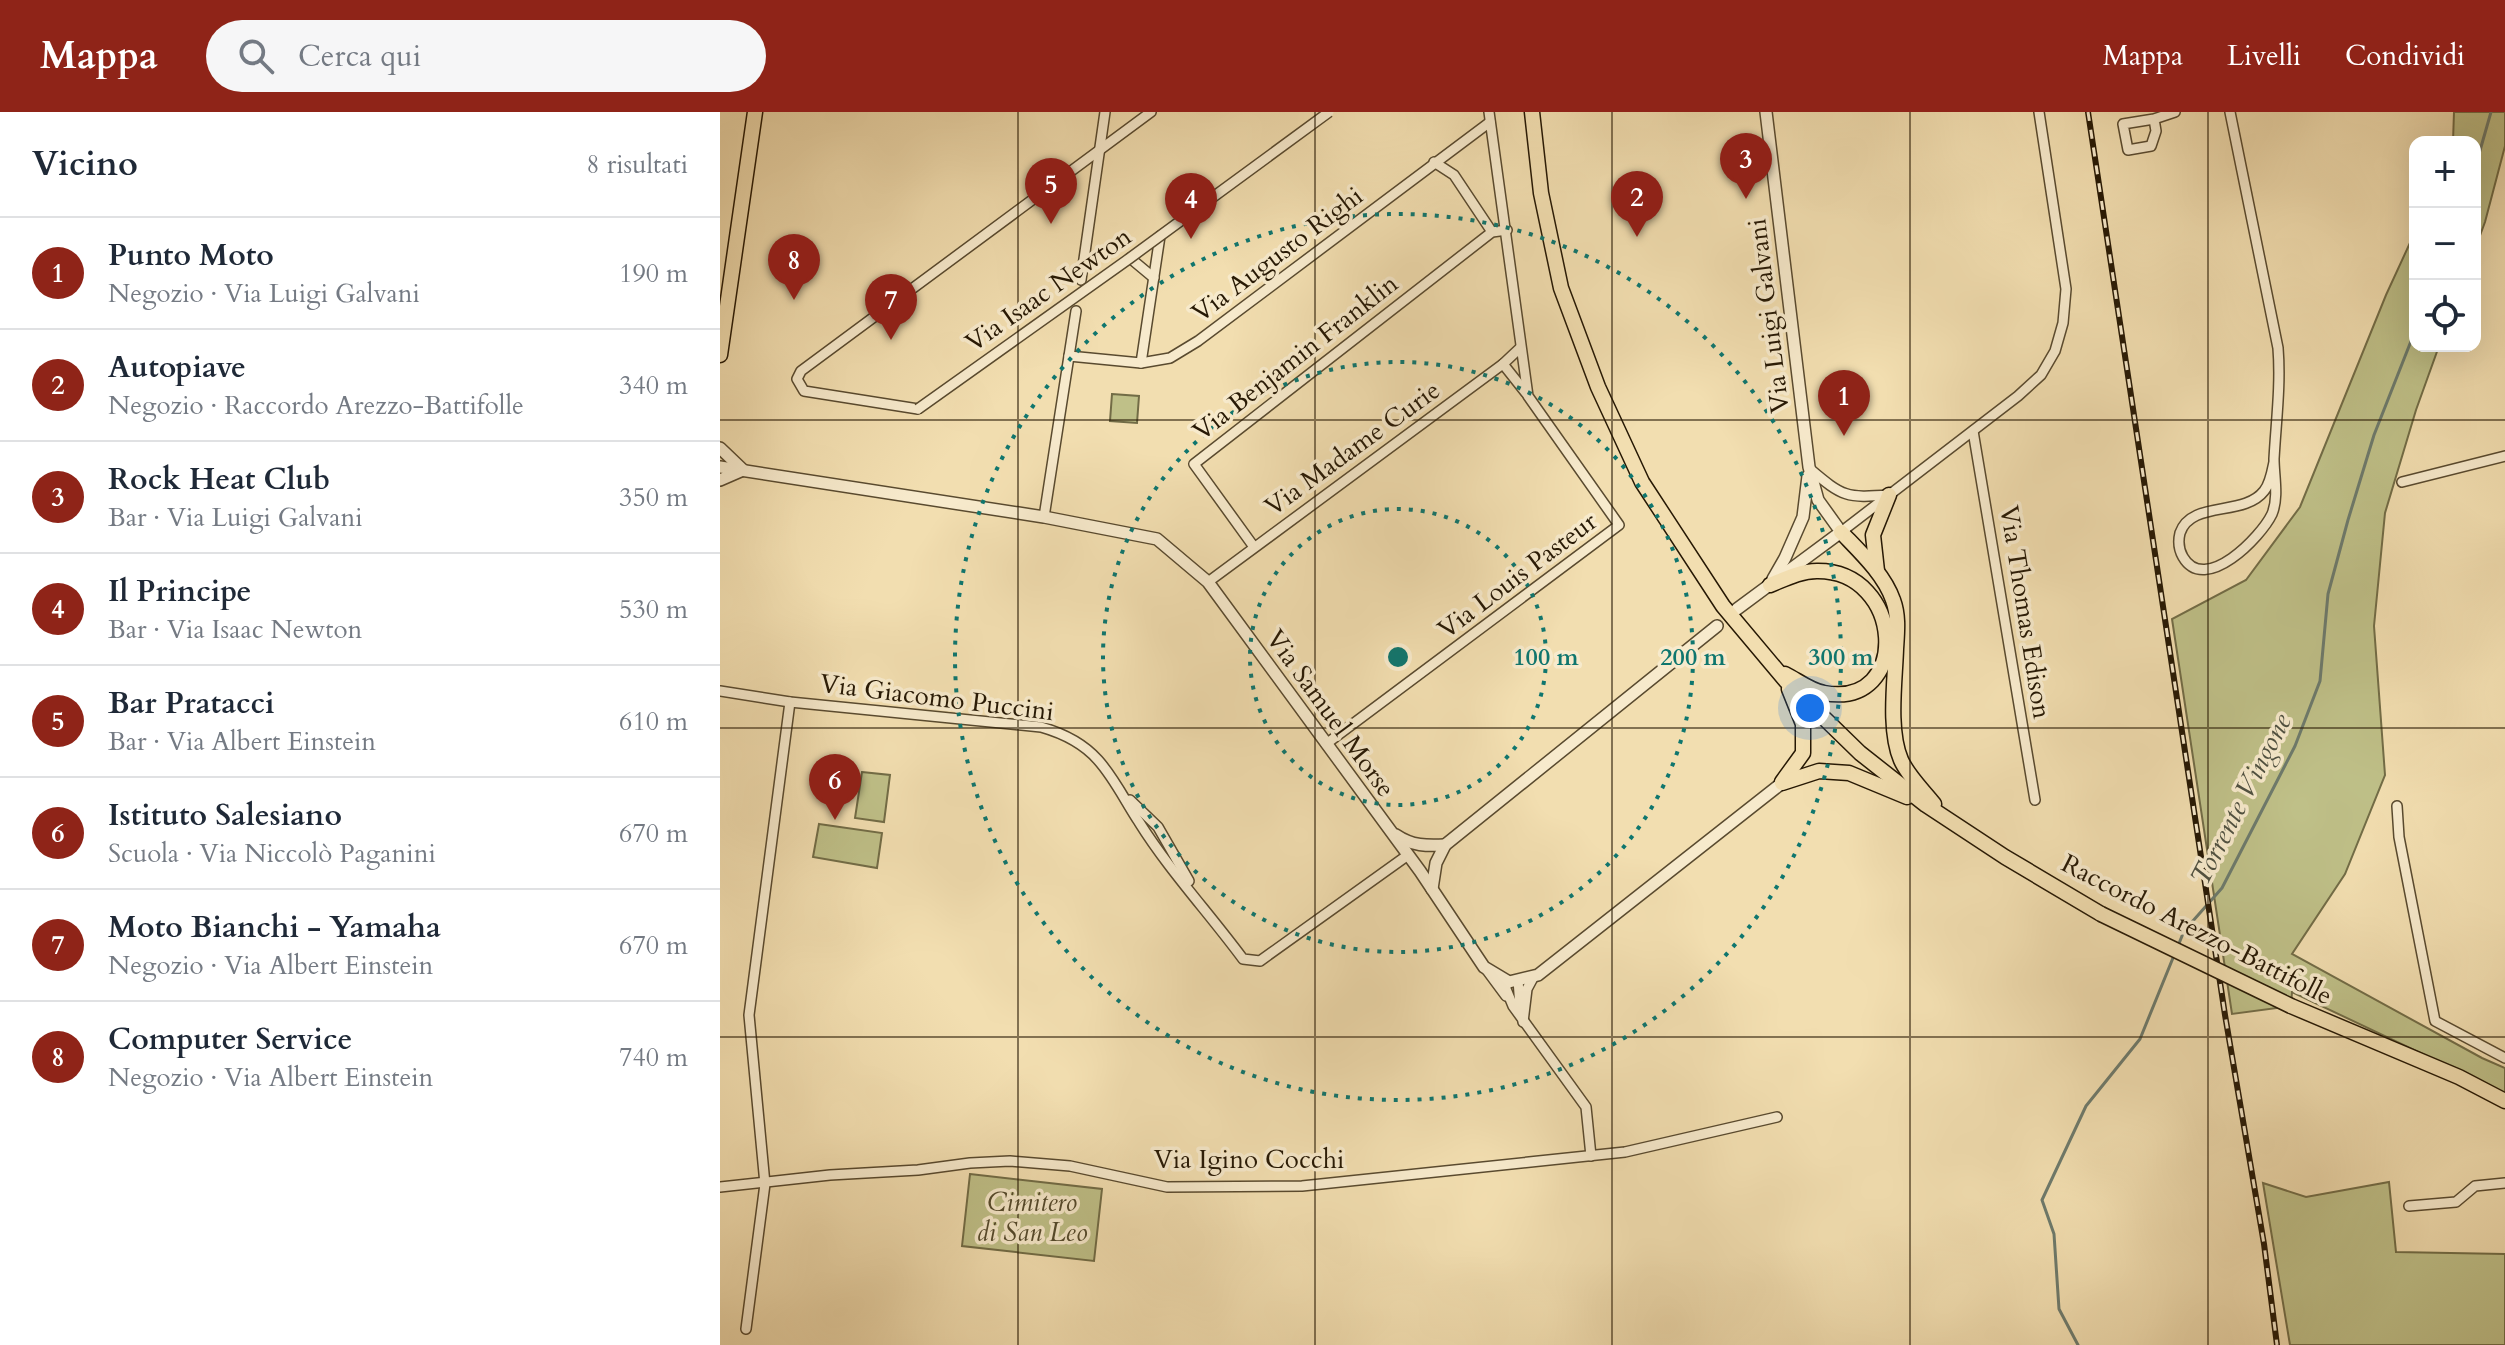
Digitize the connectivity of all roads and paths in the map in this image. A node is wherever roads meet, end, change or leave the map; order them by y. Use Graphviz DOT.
graph roads {
  1 [pos="755,112"];
  2 [pos="1105,112"];
  3 [pos="1151,112"];
  4 [pos="1329,112"];
  5 [pos="1532,112"];
  6 [pos="1766,112"];
  7 [pos="2039,112"];
  8 [pos="2175,112"];
  9 [pos="2230,112"];
  10 [pos="1490,117"];
  11 [pos="2154,119"];
  12 [pos="1099,151"];
  13 [pos="1434,162"];
  14 [pos="1507,230"];
  15 [pos="1492,232"];
  16 [pos="1160,236"];
  17 [pos="1130,258"];
  18 [pos="1154,278"];
  19 [pos="1081,280"];
  20 [pos="1076,311"];
  21 [pos="1520,348"];
  22 [pos="720,355"];
  23 [pos="1069,356"];
  24 [pos="1141,363"];
  25 [pos="1503,364"];
  26 [pos="1528,396"];
  27 [pos="1973,431"];
  28 [pos="720,448"];
  29 [pos="2505,456"];
  30 [pos="2274,462"];
  31 [pos="720,467"];
  32 [pos="1809,467"];
  33 [pos="743,470"];
  34 [pos="720,480"];
  35 [pos="2402,482"];
  36 [pos="1889,495"];
  37 [pos="1044,517"];
  38 [pos="1844,535"];
  39 [pos="1254,547"];
  40 [pos="1877,571"];
  41 [pos="1208,582"];
  42 [pos="1770,585"];
  43 [pos="1737,609"];
  44 [pos="1717,626"];
  45 [pos="1887,632"];
  46 [pos="1773,667"];
  47 [pos="1786,681"];
  48 [pos="721,692"];
  49 [pos="790,702"];
  50 [pos="1326,744"];
  51 [pos="1782,783"];
  52 [pos="2035,800"];
  53 [pos="1926,805"];
  54 [pos="2397,806"];
  55 [pos="1945,816"];
  56 [pos="1390,831"];
  57 [pos="1445,845"];
  58 [pos="1423,846"];
  59 [pos="1414,863"];
  60 [pos="1436,863"];
  61 [pos="1432,889"];
  62 [pos="1484,967"];
  63 [pos="1534,976"];
  64 [pos="1512,980"];
  65 [pos="1513,1006"];
  66 [pos="1523,1022"];
  67 [pos="2505,1058"];
  68 [pos="2505,1101"];
  69 [pos="1777,1117"];
  70 [pos="1591,1156"];
  71 [pos="2505,1183"];
  72 [pos="765,1184"];
  73 [pos="720,1187"];
  74 [pos="2409,1206"];
  75 [pos="746,1329"];
  1 -- 22 [label="main road"];
  2 -- 12 [label="street"];
  3 -- 12 [label="street"];
  4 -- 16 [label="street, Via Isaac Newton, bridge"];
  5 -- 46 [label="main road, Raccordo Arezzo-Battifolle"];
  6 -- 32 [label="street, Via Luigi Galvani"];
  7 -- 27 [label="street"];
  8 -- 11 [label="street"];
  9 -- 30 [label="street"];
  10 -- 13 [label="street, Via Augusto Righi"];
  10 -- 14 [label="street"];
  12 -- 17 [label="street, Via Isaac Newton, bridge"];
  12 -- 19 [label="street"];
  13 -- 15 [label="street"];
  13 -- 24 [label="street, Via Augusto Righi"];
  14 -- 15 [label="street"];
  14 -- 21 [label="street"];
  15 -- 39 [label="street, Via Benjamin Franklin"];
  16 -- 17 [label="street, Via Isaac Newton, bridge"];
  16 -- 18 [label="street"];
  17 -- 18 [label="street"];
  18 -- 24 [label="street"];
  20 -- 23 [label="street"];
  21 -- 25 [label="street, Via Madame Curie"];
  21 -- 26 [label="street"];
  23 -- 24 [label="street, Via Augusto Righi"];
  23 -- 37 [label="street"];
  25 -- 26 [label="street"];
  25 -- 39 [label="street, Via Madame Curie"];
  26 -- 50 [label="street, Via Louis Pasteur"];
  27 -- 36 [label="street"];
  27 -- 52 [label="street, Via Thomas Edison"];
  28 -- 33 [label="street"];
  29 -- 35 [label="street"];
  30 -- 30 [label="street"];
  31 -- 33 [label="street, Via Samuel Morse"];
  32 -- 36 [label="street"];
  32 -- 38 [label="street, Via Luigi Galvani"];
  32 -- 42 [label="street, Via Luigi Galvani"];
  33 -- 34 [label="street"];
  33 -- 37 [label="street, Via Samuel Morse"];
  36 -- 38 [label="street"];
  36 -- 40 [label="main road"];
  37 -- 41 [label="street, Via Samuel Morse"];
  38 -- 40 [label="main road"];
  38 -- 42 [label="street"];
  38 -- 45 [label="main road"];
  39 -- 41 [label="street, Via Madame Curie"];
  40 -- 55 [label="main road"];
  41 -- 50 [label="street, Via Samuel Morse"];
  42 -- 43 [label="street"];
  42 -- 45 [label="main road"];
  44 -- 57 [label="street"];
  45 -- 46 [label="main road"];
  46 -- 47 [label="main road, Raccordo Arezzo-Battifolle"];
  47 -- 51 [label="main road"];
  47 -- 53 [label="main road, Raccordo Arezzo-Battifolle"];
  48 -- 49 [label="street, Via Giacomo Puccini"];
  49 -- 59 [label="street, Via Giacomo Puccini"];
  49 -- 72 [label="street"];
  50 -- 56 [label="street, Via Samuel Morse"];
  51 -- 53 [label="main road"];
  51 -- 63 [label="street"];
  53 -- 55 [label="main road, Raccordo Arezzo-Battifolle"];
  54 -- 67 [label="street"];
  55 -- 68 [label="main road, Raccordo Arezzo-Battifolle, bridge"];
  56 -- 58 [label="street"];
  56 -- 59 [label="street, Via Samuel Morse"];
  57 -- 58 [label="street"];
  57 -- 60 [label="street"];
  58 -- 59 [label="street"];
  59 -- 60 [label="street"];
  59 -- 61 [label="street, Via Samuel Morse"];
  60 -- 61 [label="street"];
  61 -- 62 [label="street, Via Samuel Morse"];
  62 -- 64 [label="street, Via Samuel Morse"];
  62 -- 65 [label="street"];
  63 -- 64 [label="street"];
  63 -- 66 [label="street"];
  64 -- 65 [label="street"];
  64 -- 66 [label="street"];
  65 -- 66 [label="street"];
  66 -- 70 [label="street"];
  69 -- 70 [label="street, Via Igino Cocchi"];
  70 -- 72 [label="street, Via Igino Cocchi"];
  71 -- 74 [label="street"];
  72 -- 73 [label="street, Via Igino Cocchi"];
  72 -- 75 [label="street"];
}
